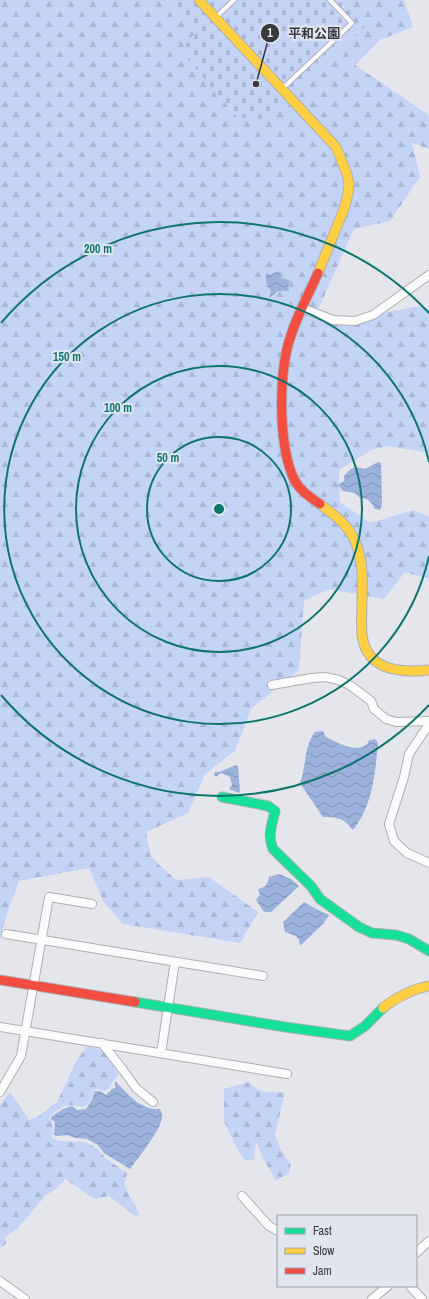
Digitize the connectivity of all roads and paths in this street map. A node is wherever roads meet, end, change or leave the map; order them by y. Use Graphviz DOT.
graph roads {
  1 [pos="199,0"];
  2 [pos="234,0"];
  3 [pos="330,0"];
  4 [pos="215,18"];
  5 [pos="282,89"];
  6 [pos="429,275"];
  7 [pos="302,308"];
  8 [pos="429,670"];
  9 [pos="272,685"];
  10 [pos="429,722"];
  11 [pos="222,797"];
  12 [pos="429,863"];
  13 [pos="92,904"];
  14 [pos="6,934"];
  15 [pos="41,940"];
  16 [pos="429,951"];
  17 [pos="176,962"];
  18 [pos="263,976"];
  19 [pos="0,980"];
  20 [pos="33,986"];
  21 [pos="429,986"];
  22 [pos="168,1008"];
  23 [pos="0,1027"];
  24 [pos="25,1031"];
  25 [pos="102,1043"];
  26 [pos="161,1053"];
  27 [pos="287,1074"];
  28 [pos="0,1092"];
  29 [pos="153,1102"];
  30 [pos="242,1196"];
  31 [pos="277,1230"];
  32 [pos="429,1241"];
  33 [pos="417,1252"];
  34 [pos="0,1281"];
  35 [pos="387,1287"];
  36 [pos="411,1287"];
  37 [pos="25,1299"];
  38 [pos="372,1299"];
  39 [pos="422,1299"];
  1 -- 4 [label="street"];
  2 -- 4 [label="lane"];
  3 -- 5 [label="lane"];
  4 -- 5 [label="street"];
  5 -- 7 [label="street"];
  6 -- 7 [label="street"];
  7 -- 8 [label="street"];
  9 -- 10 [label="street"];
  10 -- 12 [label="street"];
  11 -- 16 [label="street"];
  13 -- 15 [label="street"];
  14 -- 15 [label="street"];
  15 -- 17 [label="street"];
  15 -- 20 [label="street"];
  17 -- 18 [label="street"];
  17 -- 22 [label="street"];
  19 -- 20 [label="street"];
  20 -- 22 [label="street"];
  20 -- 24 [label="street"];
  21 -- 22 [label="street"];
  22 -- 26 [label="street"];
  23 -- 24 [label="street"];
  24 -- 25 [label="street"];
  24 -- 28 [label="street"];
  25 -- 26 [label="street"];
  25 -- 29 [label="street"];
  26 -- 27 [label="street"];
  30 -- 31 [label="street"];
  32 -- 33 [label="street"];
  34 -- 37 [label="street"];
  35 -- 38 [label="street"];
  36 -- 39 [label="street"];
}
